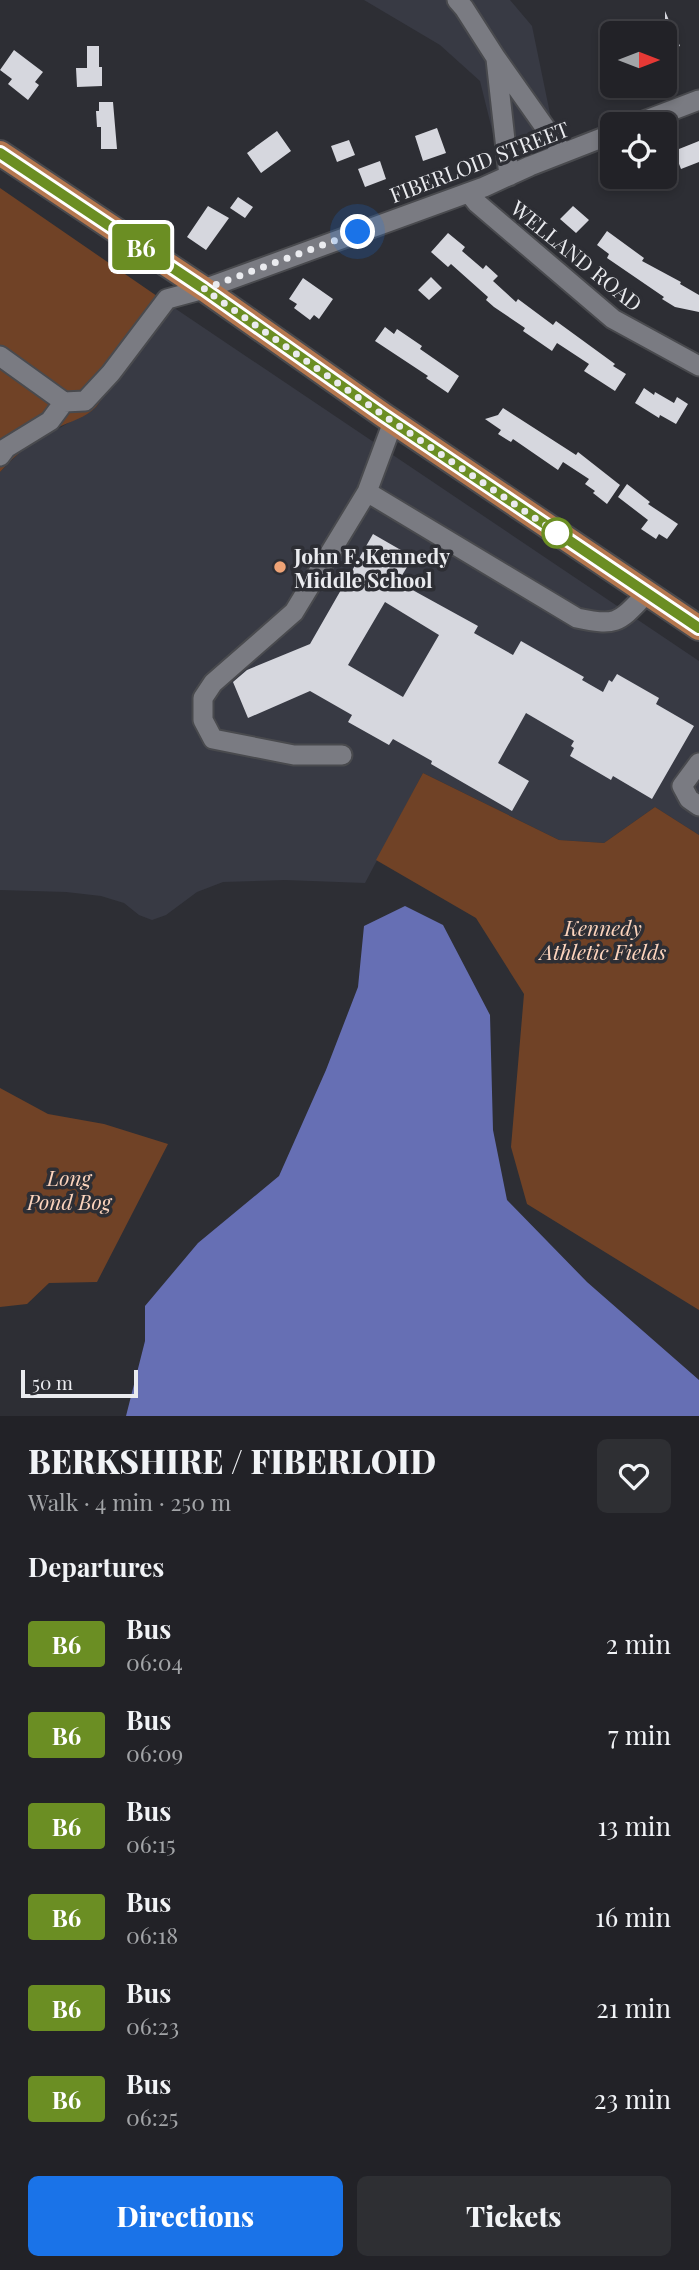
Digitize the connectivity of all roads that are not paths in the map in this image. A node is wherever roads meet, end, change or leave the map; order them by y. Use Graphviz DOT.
graph roads {
  1 [pos="457,0"];
  2 [pos="496,58"];
  3 [pos="699,100"];
  4 [pos="668,112"];
  5 [pos="600,139"];
  6 [pos="0,153"];
  7 [pos="563,153"];
  8 [pos="509,176"];
  9 [pos="469,193"];
  10 [pos="204,289"];
  11 [pos="0,356"];
  12 [pos="699,366"];
  13 [pos="64,402"];
  14 [pos="393,422"];
  15 [pos="0,456"];
  16 [pos="367,492"];
  17 [pos="647,593"];
  18 [pos="699,628"];
  19 [pos="342,755"];
  20 [pos="699,763"];
  21 [pos="699,806"];
  1 -- 2 [label="street"];
  2 -- 7 [label="street"];
  2 -- 8 [label="street"];
  3 -- 4 [label="street"];
  5 -- 7 [label="street, FIBERLOID STREET"];
  6 -- 10 [label="main road"];
  7 -- 8 [label="street, FIBERLOID STREET"];
  8 -- 9 [label="street, FIBERLOID STREET"];
  9 -- 10 [label="street, FIBERLOID STREET"];
  9 -- 12 [label="street, WELLAND ROAD"];
  10 -- 13 [label="street, FIBERLOID STREET"];
  10 -- 14 [label="main road"];
  11 -- 13 [label="street"];
  13 -- 15 [label="street"];
  14 -- 16 [label="street"];
  14 -- 17 [label="main road"];
  16 -- 17 [label="street"];
  16 -- 19 [label="street"];
  17 -- 18 [label="main road"];
  20 -- 21 [label="street"];
}
